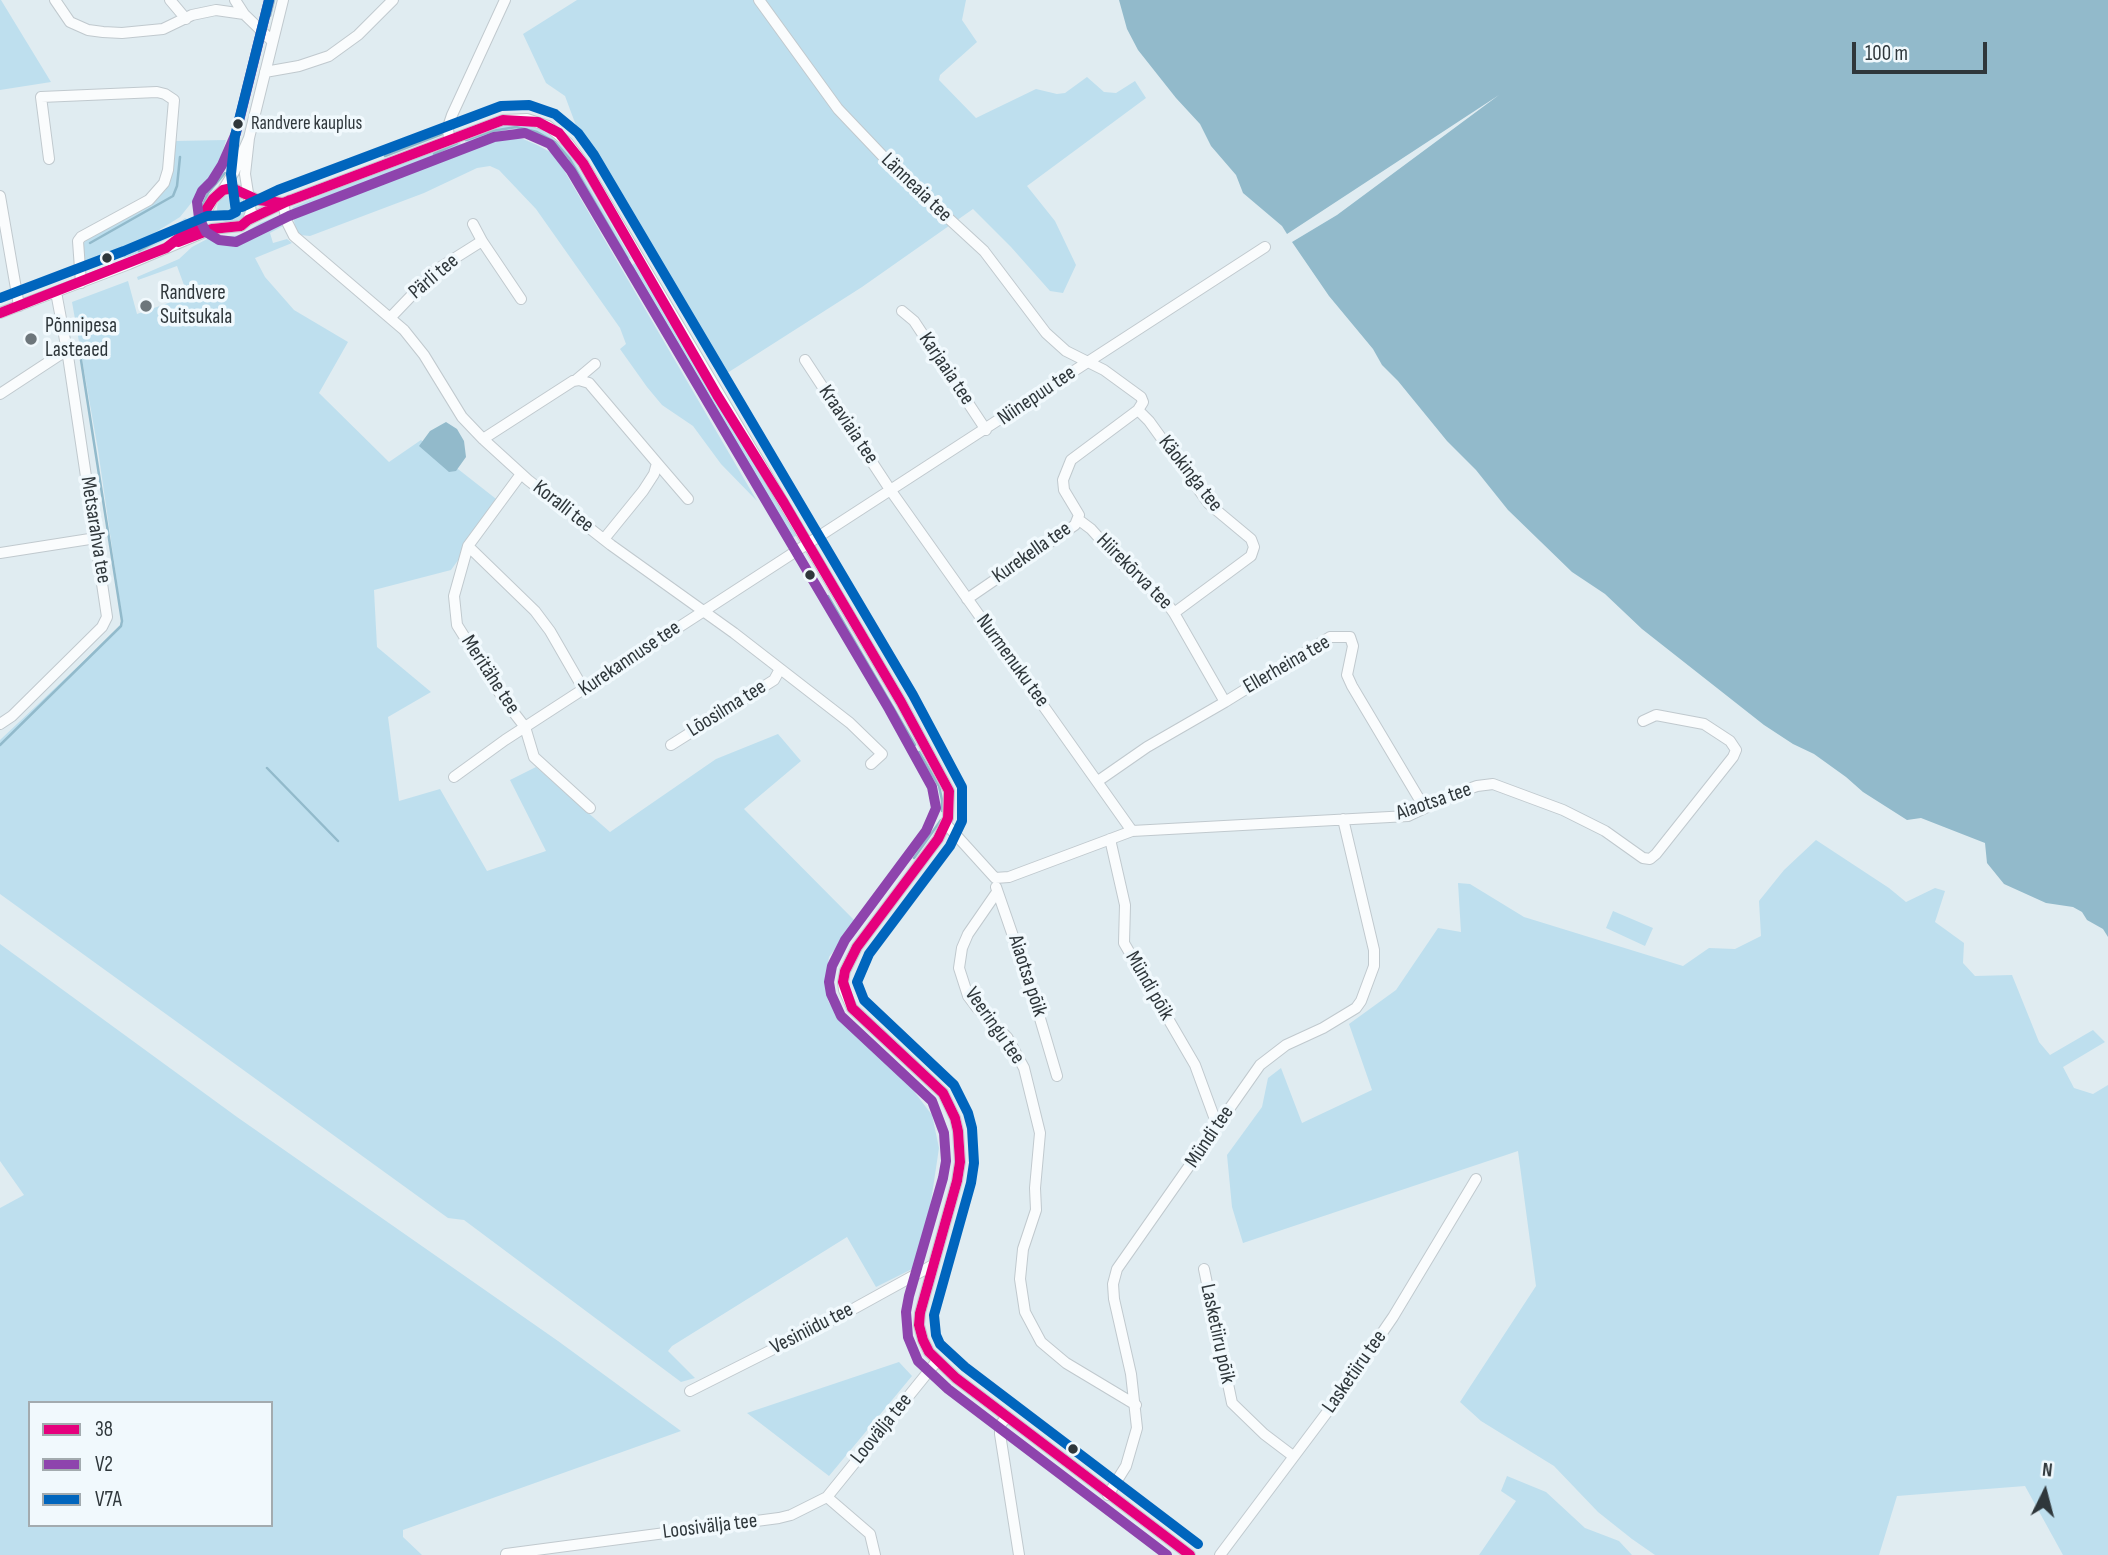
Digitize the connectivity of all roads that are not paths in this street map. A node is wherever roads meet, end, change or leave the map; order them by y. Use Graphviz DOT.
graph roads {
  1 [pos="55,0"];
  2 [pos="170,0"];
  3 [pos="235,0"];
  4 [pos="283,0"];
  5 [pos="393,0"];
  6 [pos="505,0"];
  7 [pos="759,0"];
  8 [pos="244,14"];
  9 [pos="186,19"];
  10 [pos="272,41"];
  11 [pos="265,72"];
  12 [pos="248,138"];
  13 [pos="449,139"];
  14 [pos="49,159"];
  15 [pos="223,190"];
  16 [pos="0,196"];
  17 [pos="247,196"];
  18 [pos="284,203"];
  19 [pos="211,205"];
  20 [pos="247,220"];
  21 [pos="473,224"];
  22 [pos="223,227"];
  23 [pos="482,241"];
  24 [pos="175,243"];
  25 [pos="1265,247"];
  26 [pos="81,283"];
  27 [pos="55,292"];
  28 [pos="521,299"];
  29 [pos="19,306"];
  30 [pos="902,311"];
  31 [pos="0,313"];
  32 [pos="390,318"];
  33 [pos="67,350"];
  34 [pos="805,360"];
  35 [pos="1087,362"];
  36 [pos="595,364"];
  37 [pos="576,380"];
  38 [pos="0,394"];
  39 [pos="1138,410"];
  40 [pos="986,430"];
  41 [pos="482,439"];
  42 [pos="657,463"];
  43 [pos="521,474"];
  44 [pos="891,491"];
  45 [pos="688,499"];
  46 [pos="1079,520"];
  47 [pos="96,538"];
  48 [pos="604,539"];
  49 [pos="807,543"];
  50 [pos="468,546"];
  51 [pos="0,553"];
  52 [pos="967,598"];
  53 [pos="702,611"];
  54 [pos="1174,613"];
  55 [pos="780,669"];
  56 [pos="584,690"];
  57 [pos="1225,702"];
  58 [pos="1643,721"];
  59 [pos="0,724"];
  60 [pos="525,727"];
  61 [pos="671,745"];
  62 [pos="870,764"];
  63 [pos="454,777"];
  64 [pos="1098,781"];
  65 [pos="1424,807"];
  66 [pos="590,808"];
  67 [pos="1343,819"];
  68 [pos="946,824"];
  69 [pos="1132,831"];
  70 [pos="1110,839"];
  71 [pos="995,878"];
  72 [pos="997,892"];
  73 [pos="1057,1076"];
  74 [pos="1217,1125"];
  75 [pos="1476,1179"];
  76 [pos="933,1265"];
  77 [pos="1204,1269"];
  78 [pos="937,1362"];
  79 [pos="690,1391"];
  80 [pos="1136,1405"];
  81 [pos="1006,1418"];
  82 [pos="1293,1456"];
  83 [pos="1108,1494"];
  84 [pos="827,1497"];
  85 [pos="506,1554"];
  86 [pos="874,1555"];
  87 [pos="1019,1555"];
  88 [pos="1190,1555"];
  89 [pos="1220,1555"];
  1 -- 9 [label="street"];
  2 -- 9 [label="street"];
  3 -- 8 [label="street"];
  4 -- 10 [label="street"];
  5 -- 11 [label="street"];
  6 -- 13 [label="street"];
  7 -- 35 [label="street, Länneaia tee"];
  8 -- 9 [label="street"];
  8 -- 10 [label="street"];
  10 -- 11 [label="street"];
  11 -- 12 [label="street"];
  12 -- 15 [label="street"];
  12 -- 17 [label="street"];
  13 -- 18 [label="street"];
  13 -- 49 [label="street"];
  14 -- 26 [label="street"];
  15 -- 17 [label="street"];
  15 -- 19 [label="street"];
  16 -- 29 [label="street"];
  17 -- 18 [label="street"];
  17 -- 20 [label="street"];
  18 -- 20 [label="street"];
  18 -- 32 [label="street, Koralli tee"];
  19 -- 22 [label="street"];
  19 -- 24 [label="street"];
  20 -- 22 [label="street"];
  21 -- 23 [label="street, Pärli tee"];
  22 -- 24 [label="street"];
  23 -- 28 [label="street, Pärli tee"];
  23 -- 32 [label="street, Pärli tee"];
  24 -- 26 [label="street"];
  25 -- 35 [label="street, Niinepuu tee"];
  26 -- 27 [label="street"];
  27 -- 29 [label="street"];
  27 -- 33 [label="street, Metsarahva tee"];
  29 -- 31 [label="street"];
  30 -- 40 [label="street, Karjaaia tee"];
  32 -- 41 [label="street, Koralli tee"];
  33 -- 38 [label="street"];
  33 -- 47 [label="street, Metsarahva tee"];
  34 -- 44 [label="street, Kraaviaia tee"];
  35 -- 39 [label="street, Käokinga tee"];
  35 -- 40 [label="street, Niinepuu tee"];
  36 -- 37 [label="street"];
  37 -- 41 [label="street"];
  37 -- 42 [label="street"];
  39 -- 46 [label="street, Kurekella tee"];
  39 -- 54 [label="street, Käokinga tee"];
  40 -- 44 [label="street, Niinepuu tee"];
  41 -- 43 [label="street, Koralli tee"];
  42 -- 45 [label="street"];
  42 -- 48 [label="street"];
  43 -- 48 [label="street, Koralli tee"];
  43 -- 50 [label="street, Meritähe tee"];
  44 -- 49 [label="street, Niinepuu tee"];
  44 -- 52 [label="street, Nurmenuku tee"];
  46 -- 52 [label="street, Kurekella tee"];
  46 -- 54 [label="street, Hiirekõrva tee"];
  47 -- 51 [label="street"];
  47 -- 59 [label="street, Metsarahva tee"];
  48 -- 53 [label="street, Koralli tee"];
  49 -- 53 [label="street, Kurekannuse tee"];
  49 -- 68 [label="street"];
  50 -- 56 [label="street"];
  50 -- 60 [label="street, Meritähe tee"];
  52 -- 64 [label="street, Nurmenuku tee"];
  53 -- 55 [label="street, Koralli tee"];
  53 -- 56 [label="street, Kurekannuse tee"];
  54 -- 57 [label="street, Hiirekõrva tee"];
  55 -- 61 [label="street, Lõosilma tee"];
  55 -- 62 [label="street, Koralli tee"];
  56 -- 60 [label="street, Kurekannuse tee"];
  57 -- 64 [label="street, Ellerheina tee"];
  57 -- 65 [label="street, Ellerheina tee"];
  58 -- 65 [label="street, Aiaotsa tee"];
  60 -- 63 [label="street, Kurekannuse tee"];
  60 -- 66 [label="street, Meritähe tee"];
  64 -- 69 [label="street, Nurmenuku tee"];
  65 -- 67 [label="street, Aiaotsa tee"];
  67 -- 69 [label="street, Aiaotsa tee"];
  67 -- 74 [label="street, Mündi tee"];
  68 -- 71 [label="street"];
  68 -- 76 [label="street"];
  69 -- 70 [label="street, Aiaotsa tee"];
  70 -- 71 [label="street, Aiaotsa tee"];
  70 -- 74 [label="street, Mündi põik"];
  71 -- 72 [label="street, Aiaotsa põik"];
  72 -- 73 [label="street, Aiaotsa põik"];
  72 -- 80 [label="street, Veeringu tee"];
  74 -- 80 [label="street, Mündi tee"];
  75 -- 82 [label="street, Lasketiiru tee"];
  76 -- 78 [label="street"];
  76 -- 79 [label="street, Vesiniidu tee"];
  77 -- 82 [label="street, Lasketiiru põik"];
  78 -- 81 [label="street"];
  78 -- 84 [label="street, Loovälja tee"];
  80 -- 83 [label="street, Mündi tee"];
  81 -- 83 [label="street"];
  81 -- 87 [label="street"];
  82 -- 89 [label="street, Lasketiiru tee"];
  83 -- 88 [label="street"];
  84 -- 85 [label="street, Loosivälja tee"];
  84 -- 86 [label="street"];
}
